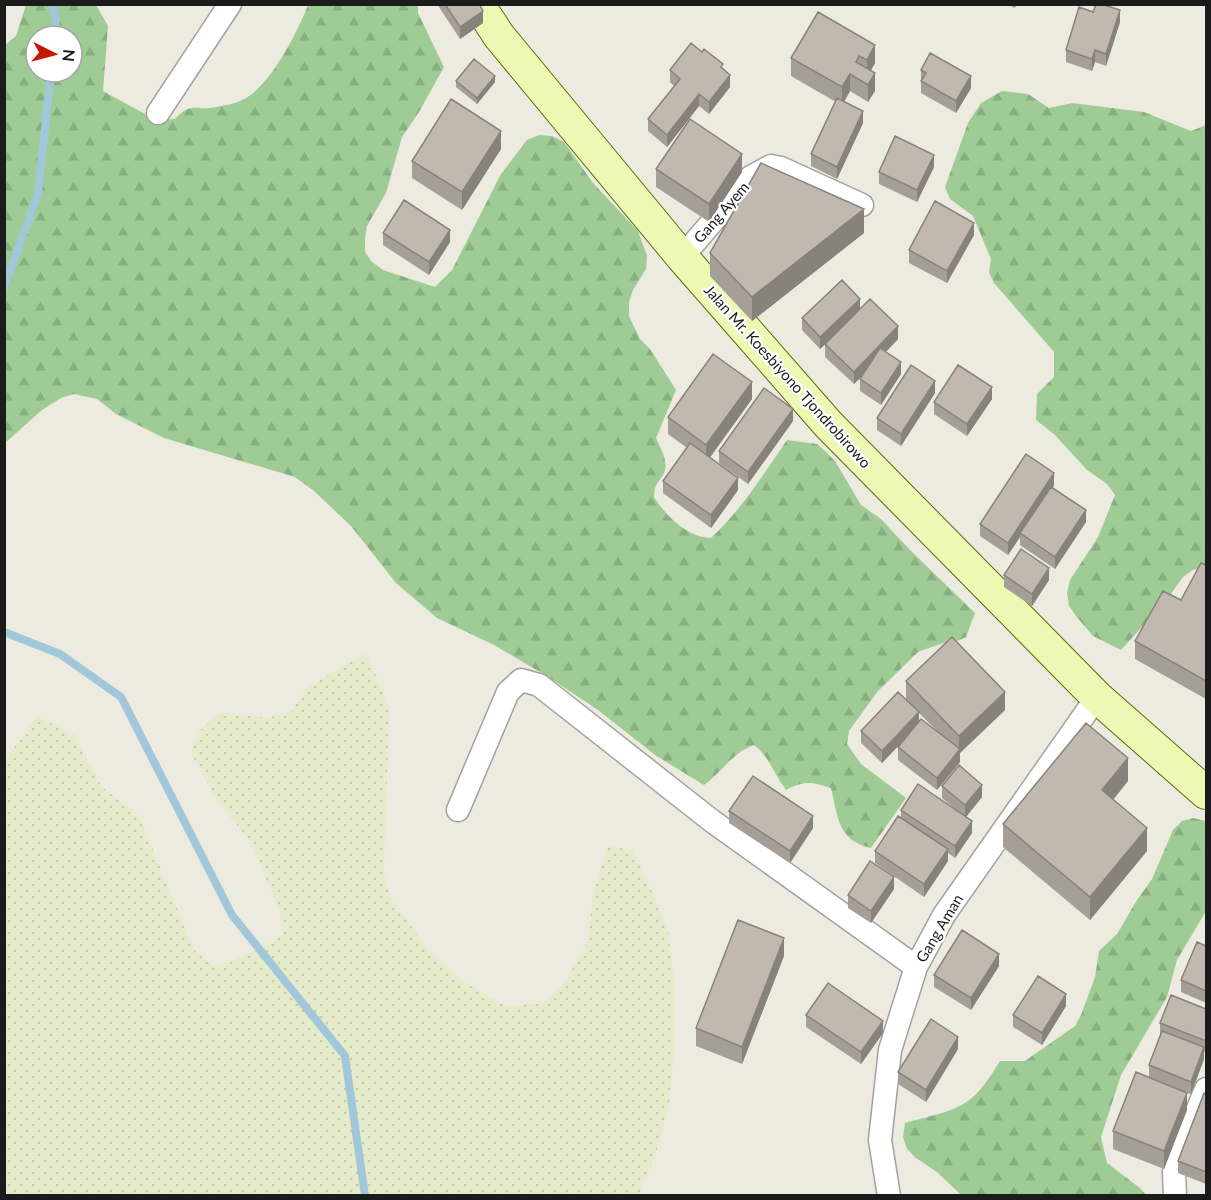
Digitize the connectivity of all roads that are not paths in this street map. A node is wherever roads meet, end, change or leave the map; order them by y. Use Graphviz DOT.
graph roads {
  1 [pos="230,4"];
  2 [pos="478,4"];
  3 [pos="158,113"];
  4 [pos="862,205"];
  5 [pos="682,257"];
  6 [pos="1097,697"];
  7 [pos="1206,793"];
  8 [pos="458,810"];
  9 [pos="915,967"];
  10 [pos="1206,1089"];
  11 [pos="889,1196"];
  12 [pos="1175,1196"];
  1 -- 3 [label="street"];
  2 -- 5 [label="main road, Jalan Mr. Koesbiyono Tjondrobirowo"];
  4 -- 5 [label="street, Gang Ayem"];
  5 -- 6 [label="main road, Jalan Mr. Koesbiyono Tjondrobirowo"];
  6 -- 7 [label="main road, Jalan Mr. Koesbiyono Tjondrobirowo"];
  6 -- 9 [label="street, Gang Aman"];
  8 -- 9 [label="street"];
  9 -- 11 [label="street, Gang Aman"];
  10 -- 12 [label="street"];
}
